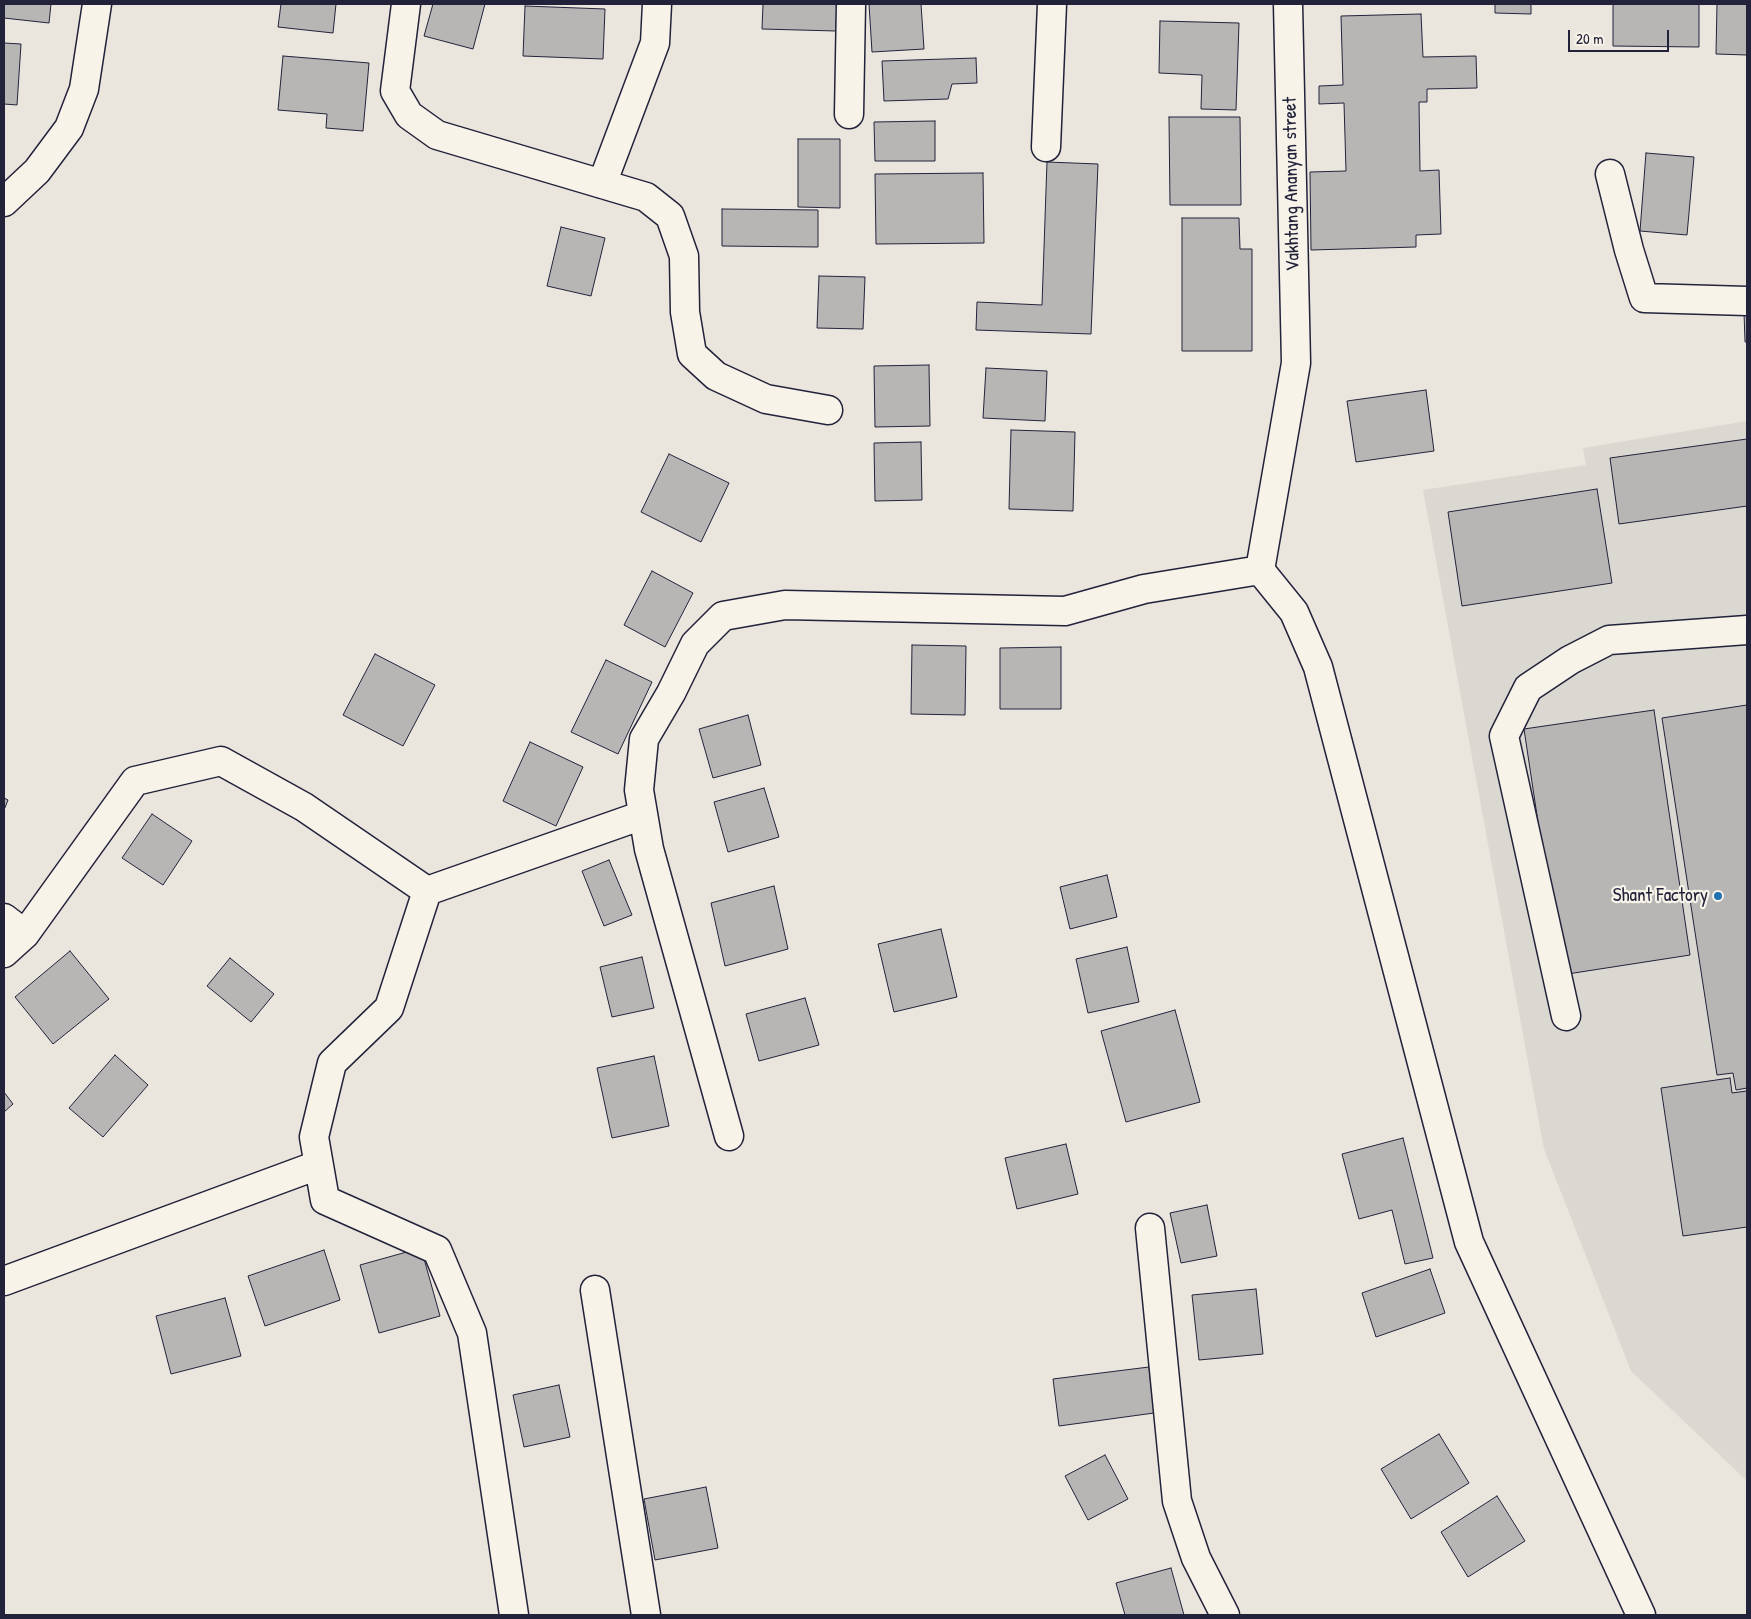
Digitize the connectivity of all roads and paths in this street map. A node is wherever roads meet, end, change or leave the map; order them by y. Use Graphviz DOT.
graph roads {
  1 [pos="97,4"];
  2 [pos="406,4"];
  3 [pos="657,4"];
  4 [pos="851,4"];
  5 [pos="1052,4"];
  6 [pos="1288,4"];
  7 [pos="849,114"];
  8 [pos="1046,147"];
  9 [pos="1610,174"];
  10 [pos="602,184"];
  11 [pos="4,202"];
  12 [pos="1747,301"];
  13 [pos="828,410"];
  14 [pos="1260,570"];
  15 [pos="1747,630"];
  16 [pos="643,815"];
  17 [pos="427,891"];
  18 [pos="14,926"];
  19 [pos="4,954"];
  20 [pos="1566,1016"];
  21 [pos="730,1136"];
  22 [pos="318,1165"];
  23 [pos="1150,1228"];
  24 [pos="4,1281"];
  25 [pos="595,1290"];
  26 [pos="514,1615"];
  27 [pos="646,1615"];
  28 [pos="1225,1615"];
  29 [pos="1641,1615"];
  1 -- 11 [label="street"];
  2 -- 10 [label="street"];
  3 -- 10 [label="street"];
  4 -- 7 [label="street"];
  5 -- 8 [label="street"];
  6 -- 14 [label="street, Vakhtang Ananyan street"];
  9 -- 12 [label="street"];
  10 -- 13 [label="street"];
  14 -- 16 [label="street"];
  14 -- 29 [label="street"];
  15 -- 20 [label="street"];
  16 -- 17 [label="street"];
  16 -- 21 [label="street"];
  17 -- 18 [label="street"];
  17 -- 22 [label="street"];
  18 -- 19 [label="street"];
  22 -- 24 [label="street"];
  22 -- 26 [label="street"];
  23 -- 28 [label="street"];
  25 -- 27 [label="street"];
}
